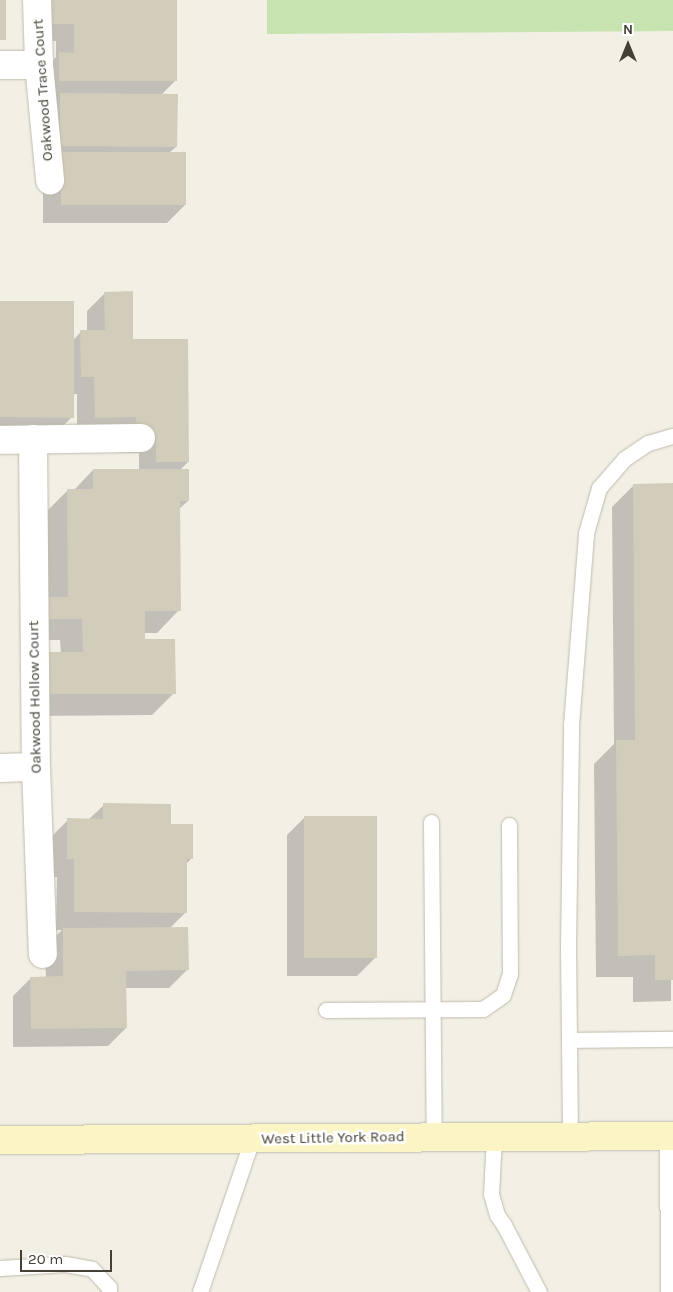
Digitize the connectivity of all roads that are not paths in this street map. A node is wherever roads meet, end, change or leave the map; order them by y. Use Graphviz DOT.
graph roads {
  1 [pos="38,0"];
  2 [pos="0,65"];
  3 [pos="39,65"];
  4 [pos="50,180"];
  5 [pos="673,436"];
  6 [pos="140,438"];
  7 [pos="33,439"];
  8 [pos="0,440"];
  9 [pos="36,767"];
  10 [pos="0,768"];
  11 [pos="431,822"];
  12 [pos="509,824"];
  13 [pos="42,954"];
  14 [pos="326,1010"];
  15 [pos="433,1010"];
  16 [pos="673,1039"];
  17 [pos="569,1040"];
  18 [pos="434,1136"];
  19 [pos="494,1136"];
  20 [pos="570,1136"];
  21 [pos="671,1136"];
  22 [pos="252,1139"];
  23 [pos="0,1140"];
  24 [pos="0,1268"];
  25 [pos="670,1273"];
  26 [pos="110,1292"];
  27 [pos="200,1292"];
  28 [pos="539,1292"];
  29 [pos="668,1292"];
  1 -- 3 [label="street, Oakwood Trace Court"];
  2 -- 3 [label="street"];
  3 -- 4 [label="street, Oakwood Trace Court"];
  5 -- 17 [label="lane"];
  6 -- 7 [label="street"];
  7 -- 8 [label="street"];
  7 -- 9 [label="street, Oakwood Hollow Court"];
  9 -- 10 [label="street"];
  9 -- 13 [label="street, Oakwood Hollow Court"];
  11 -- 15 [label="lane"];
  12 -- 15 [label="lane"];
  14 -- 15 [label="lane"];
  15 -- 18 [label="lane"];
  16 -- 17 [label="lane"];
  17 -- 20 [label="lane"];
  18 -- 19 [label="main road, West Little York Road"];
  18 -- 22 [label="main road, West Little York Road"];
  19 -- 20 [label="main road, West Little York Road"];
  19 -- 28 [label="lane"];
  20 -- 21 [label="main road, West Little York Road"];
  21 -- 25 [label="lane"];
  22 -- 23 [label="main road, West Little York Road"];
  22 -- 27 [label="lane"];
  24 -- 26 [label="lane"];
  25 -- 29 [label="lane"];
}
